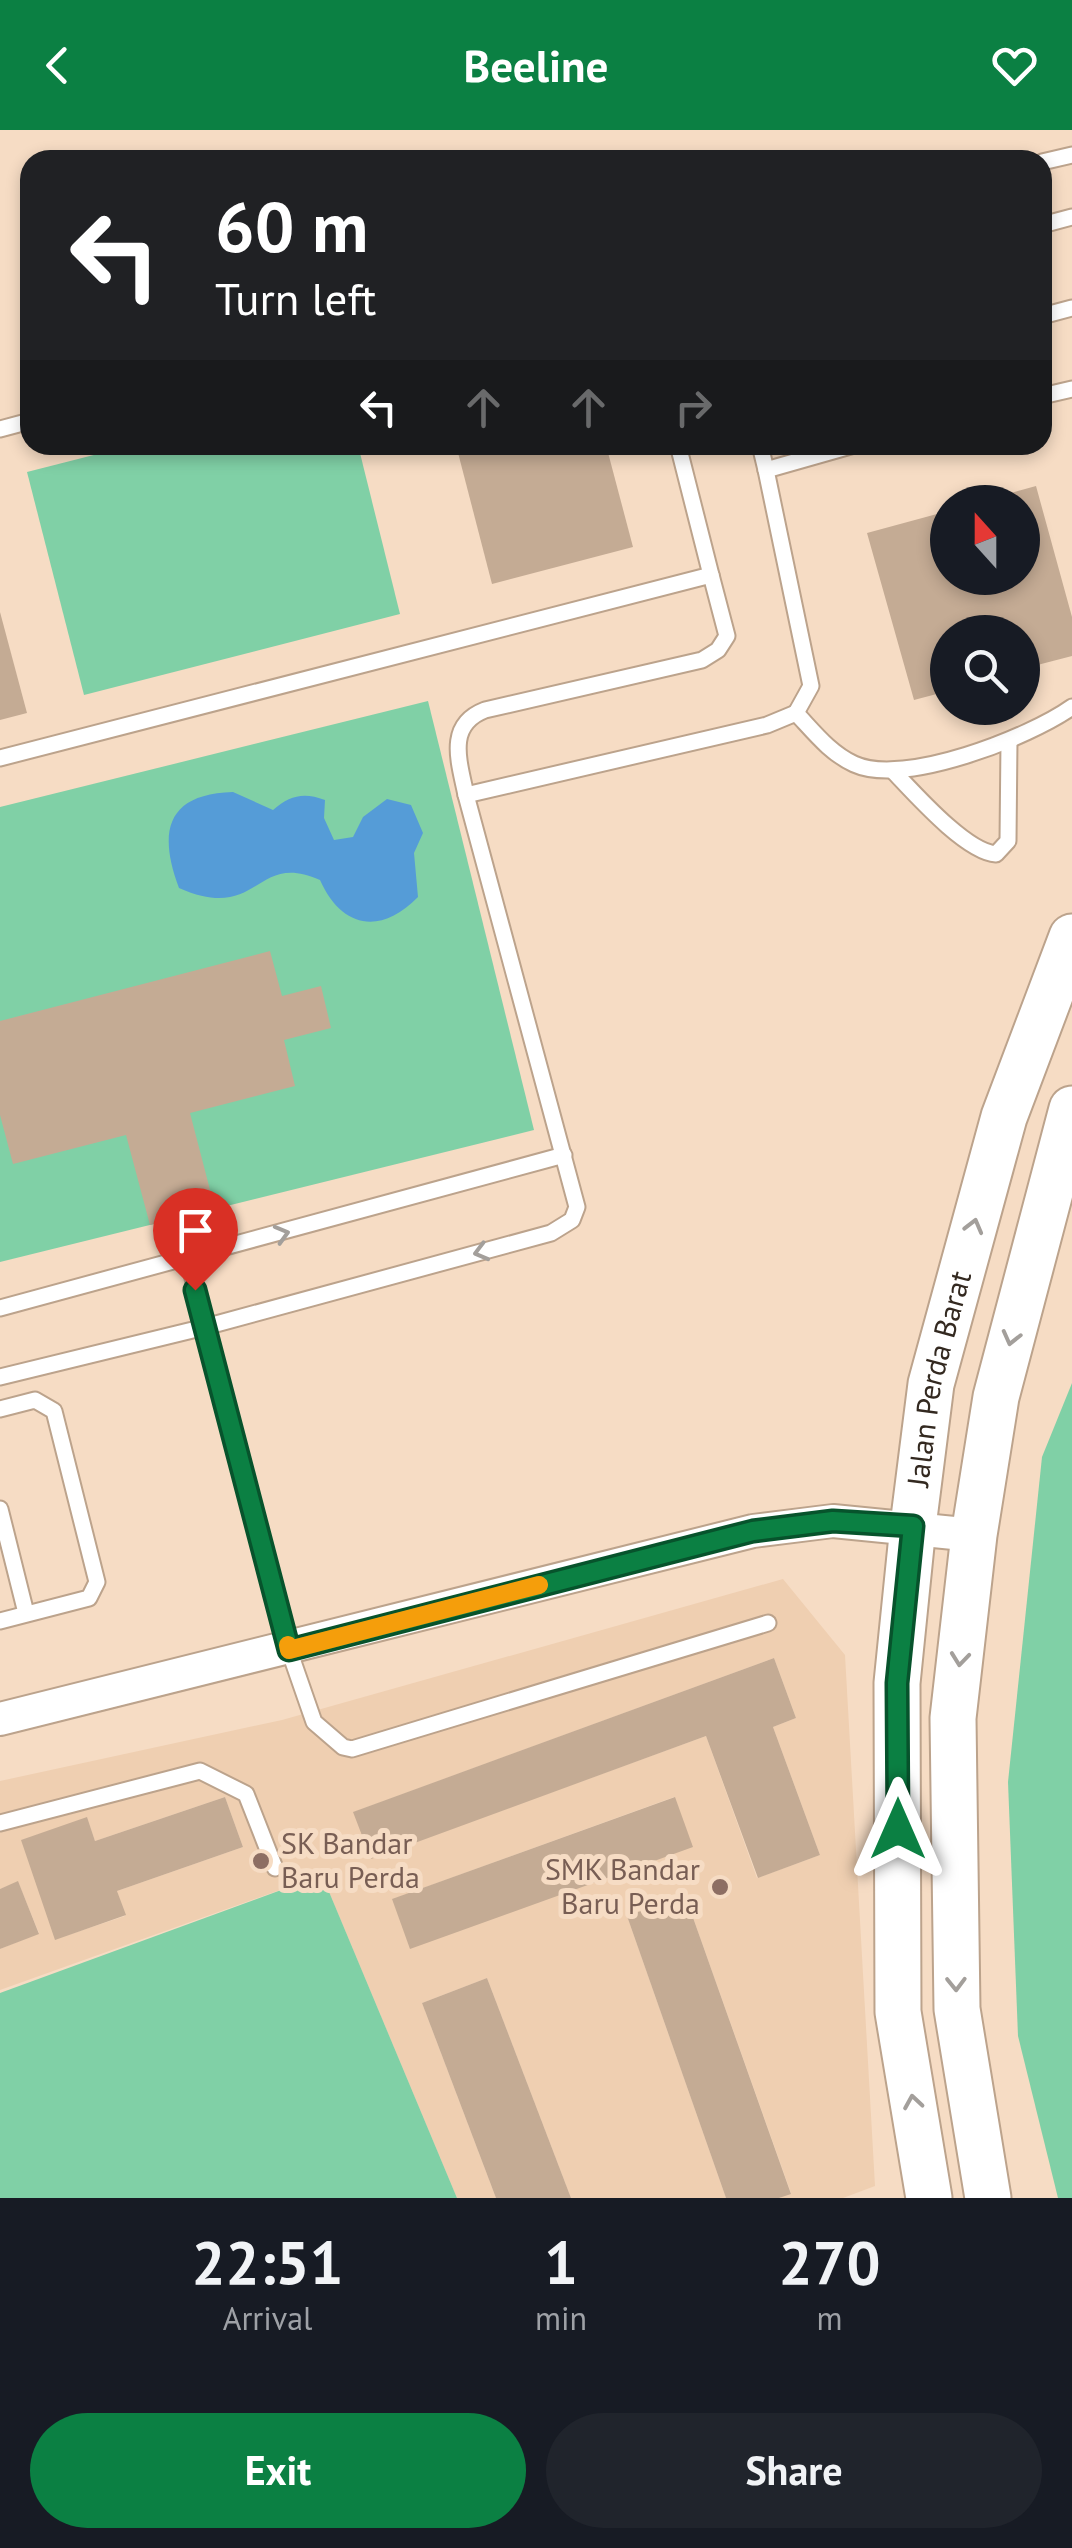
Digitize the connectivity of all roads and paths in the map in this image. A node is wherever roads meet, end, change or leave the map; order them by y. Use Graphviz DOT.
graph roads {
  1 [pos="681,455"];
  2 [pos="762,455"];
  3 [pos="819,455"];
  4 [pos="766,470"];
  5 [pos="712,575"];
  6 [pos="1072,707"];
  7 [pos="796,714"];
  8 [pos="1009,740"];
  9 [pos="0,758"];
  10 [pos="892,772"];
  11 [pos="466,795"];
  12 [pos="1072,937"];
  13 [pos="1072,1109"];
  14 [pos="564,1156"];
  15 [pos="188,1259"];
  16 [pos="0,1308"];
  17 [pos="205,1327"];
  18 [pos="0,1377"];
  19 [pos="0,1409"];
  20 [pos="0,1509"];
  21 [pos="913,1526"];
  22 [pos="974,1535"];
  23 [pos="26,1613"];
  24 [pos="0,1621"];
  25 [pos="768,1623"];
  26 [pos="289,1650"];
  27 [pos="0,1719"];
  28 [pos="0,1823"];
  29 [pos="274,1868"];
  30 [pos="928,2198"];
  31 [pos="988,2198"];
  1 -- 5 [label="lane"];
  2 -- 4 [label="lane"];
  3 -- 4 [label="lane"];
  4 -- 7 [label="lane"];
  5 -- 9 [label="lane"];
  5 -- 11 [label="lane"];
  6 -- 8 [label="lane"];
  7 -- 10 [label="lane"];
  7 -- 11 [label="lane"];
  8 -- 10 [label="lane"];
  8 -- 10 [label="lane"];
  11 -- 14 [label="lane"];
  21 -- 12 [label="street, Jalan Perda Barat, one-way"];
  13 -- 22 [label="street, Jalan Perda Barat, one-way"];
  15 -- 14 [label="lane, one-way"];
  14 -- 17 [label="lane, one-way"];
  15 -- 16 [label="lane"];
  15 -- 17 [label="lane"];
  17 -- 18 [label="lane"];
  17 -- 26 [label="lane"];
  19 -- 23 [label="lane"];
  20 -- 23 [label="lane"];
  21 -- 22 [label="street"];
  21 -- 26 [label="street"];
  30 -- 21 [label="street, Jalan Perda Barat, one-way"];
  22 -- 31 [label="street, Jalan Perda Barat, one-way"];
  23 -- 24 [label="lane"];
  25 -- 26 [label="lane"];
  26 -- 27 [label="street"];
  28 -- 29 [label="lane"];
}
